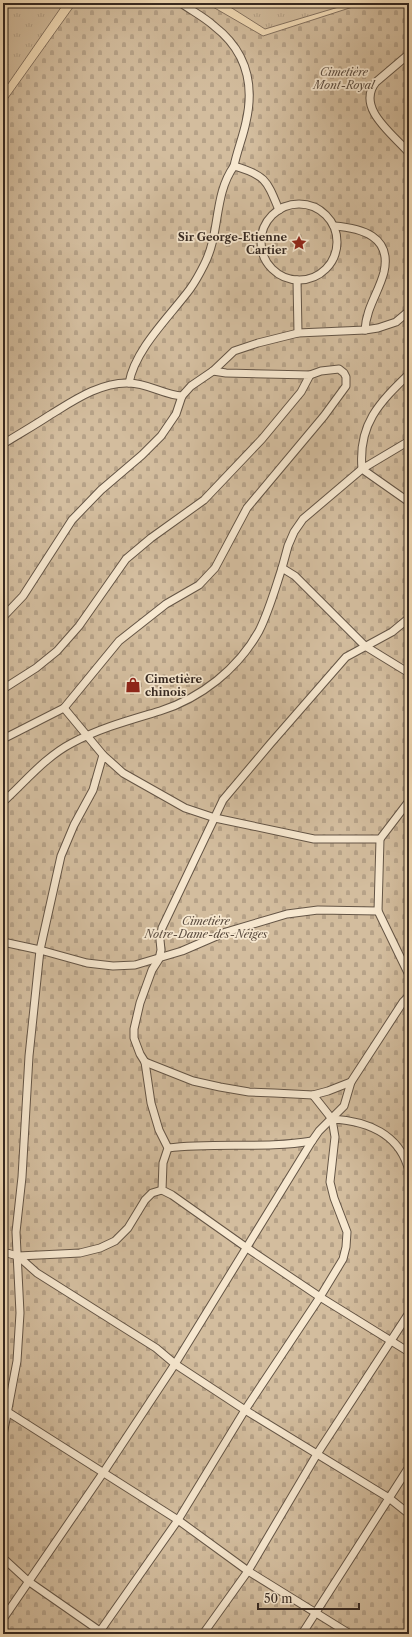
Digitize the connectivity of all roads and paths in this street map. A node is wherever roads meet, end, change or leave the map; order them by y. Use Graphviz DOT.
graph roads {
  1 [pos="181,3"];
  2 [pos="409,54"];
  3 [pos="409,153"];
  4 [pos="234,166"];
  5 [pos="279,210"];
  6 [pos="334,226"];
  7 [pos="297,280"];
  8 [pos="409,311"];
  9 [pos="365,330"];
  10 [pos="298,333"];
  11 [pos="213,371"];
  12 [pos="409,374"];
  13 [pos="310,376"];
  14 [pos="129,383"];
  15 [pos="182,396"];
  16 [pos="409,441"];
  17 [pos="3,444"];
  18 [pos="362,469"];
  19 [pos="409,502"];
  20 [pos="282,568"];
  21 [pos="3,617"];
  22 [pos="409,618"];
  23 [pos="365,646"];
  24 [pos="409,673"];
  25 [pos="3,689"];
  26 [pos="64,708"];
  27 [pos="87,736"];
  28 [pos="3,739"];
  29 [pos="103,755"];
  30 [pos="409,801"];
  31 [pos="3,802"];
  32 [pos="214,818"];
  33 [pos="380,839"];
  34 [pos="378,911"];
  35 [pos="3,942"];
  36 [pos="40,950"];
  37 [pos="159,959"];
  38 [pos="409,975"];
  39 [pos="409,996"];
  40 [pos="145,1062"];
  41 [pos="351,1082"];
  42 [pos="313,1095"];
  43 [pos="332,1119"];
  44 [pos="312,1141"];
  45 [pos="168,1148"];
  46 [pos="409,1171"];
  47 [pos="162,1190"];
  48 [pos="247,1248"];
  49 [pos="3,1252"];
  50 [pos="18,1256"];
  51 [pos="320,1297"];
  52 [pos="409,1313"];
  53 [pos="391,1340"];
  54 [pos="409,1352"];
  55 [pos="175,1364"];
  56 [pos="245,1410"];
  57 [pos="6,1411"];
  58 [pos="3,1436"];
  59 [pos="317,1454"];
  60 [pos="409,1467"];
  61 [pos="104,1472"];
  62 [pos="389,1498"];
  63 [pos="409,1514"];
  64 [pos="178,1520"];
  65 [pos="3,1558"];
  66 [pos="248,1571"];
  67 [pos="28,1581"];
  68 [pos="317,1612"];
  69 [pos="3,1619"];
  70 [pos="101,1633"];
  71 [pos="203,1634"];
  72 [pos="302,1634"];
  73 [pos="350,1634"];
  1 -- 4 [label="lane"];
  2 -- 3 [label="lane"];
  4 -- 5 [label="lane"];
  4 -- 14 [label="lane"];
  5 -- 6 [label="lane"];
  5 -- 7 [label="lane"];
  6 -- 7 [label="lane"];
  6 -- 9 [label="lane"];
  7 -- 10 [label="lane"];
  8 -- 9 [label="lane"];
  9 -- 10 [label="lane"];
  10 -- 11 [label="lane"];
  11 -- 13 [label="lane"];
  11 -- 15 [label="lane"];
  12 -- 18 [label="lane"];
  13 -- 25 [label="lane"];
  13 -- 26 [label="lane"];
  14 -- 15 [label="lane"];
  14 -- 17 [label="lane"];
  15 -- 21 [label="lane"];
  16 -- 18 [label="lane"];
  18 -- 19 [label="lane"];
  18 -- 20 [label="lane"];
  20 -- 23 [label="lane"];
  20 -- 27 [label="lane"];
  22 -- 23 [label="lane"];
  23 -- 24 [label="lane"];
  23 -- 32 [label="lane"];
  26 -- 27 [label="lane"];
  26 -- 28 [label="lane"];
  27 -- 29 [label="lane"];
  27 -- 31 [label="lane"];
  29 -- 32 [label="lane"];
  29 -- 36 [label="lane"];
  30 -- 33 [label="lane"];
  32 -- 33 [label="lane"];
  32 -- 37 [label="lane"];
  33 -- 34 [label="lane"];
  34 -- 37 [label="lane"];
  34 -- 38 [label="lane"];
  35 -- 36 [label="lane"];
  36 -- 37 [label="lane"];
  36 -- 50 [label="lane"];
  37 -- 40 [label="lane"];
  39 -- 41 [label="lane"];
  40 -- 42 [label="lane"];
  40 -- 45 [label="lane"];
  41 -- 42 [label="lane"];
  41 -- 43 [label="lane"];
  42 -- 43 [label="lane"];
  43 -- 44 [label="lane"];
  43 -- 46 [label="lane"];
  43 -- 51 [label="lane"];
  44 -- 45 [label="lane"];
  44 -- 48 [label="lane"];
  45 -- 47 [label="lane"];
  47 -- 48 [label="lane"];
  47 -- 50 [label="lane"];
  48 -- 51 [label="lane"];
  48 -- 55 [label="lane"];
  49 -- 50 [label="lane"];
  50 -- 55 [label="lane"];
  50 -- 57 [label="lane"];
  51 -- 53 [label="lane"];
  51 -- 56 [label="lane"];
  52 -- 53 [label="lane"];
  53 -- 54 [label="lane"];
  53 -- 59 [label="lane"];
  55 -- 56 [label="lane"];
  55 -- 61 [label="lane"];
  56 -- 59 [label="lane"];
  56 -- 64 [label="lane"];
  57 -- 58 [label="lane"];
  57 -- 61 [label="lane"];
  59 -- 62 [label="lane"];
  59 -- 66 [label="lane"];
  60 -- 62 [label="lane"];
  61 -- 64 [label="lane"];
  61 -- 67 [label="lane"];
  62 -- 63 [label="lane"];
  62 -- 68 [label="lane"];
  64 -- 66 [label="lane"];
  64 -- 70 [label="lane"];
  65 -- 67 [label="lane"];
  66 -- 68 [label="lane"];
  66 -- 71 [label="lane"];
  67 -- 69 [label="lane"];
  67 -- 70 [label="lane"];
  68 -- 72 [label="lane"];
  68 -- 73 [label="lane"];
}
